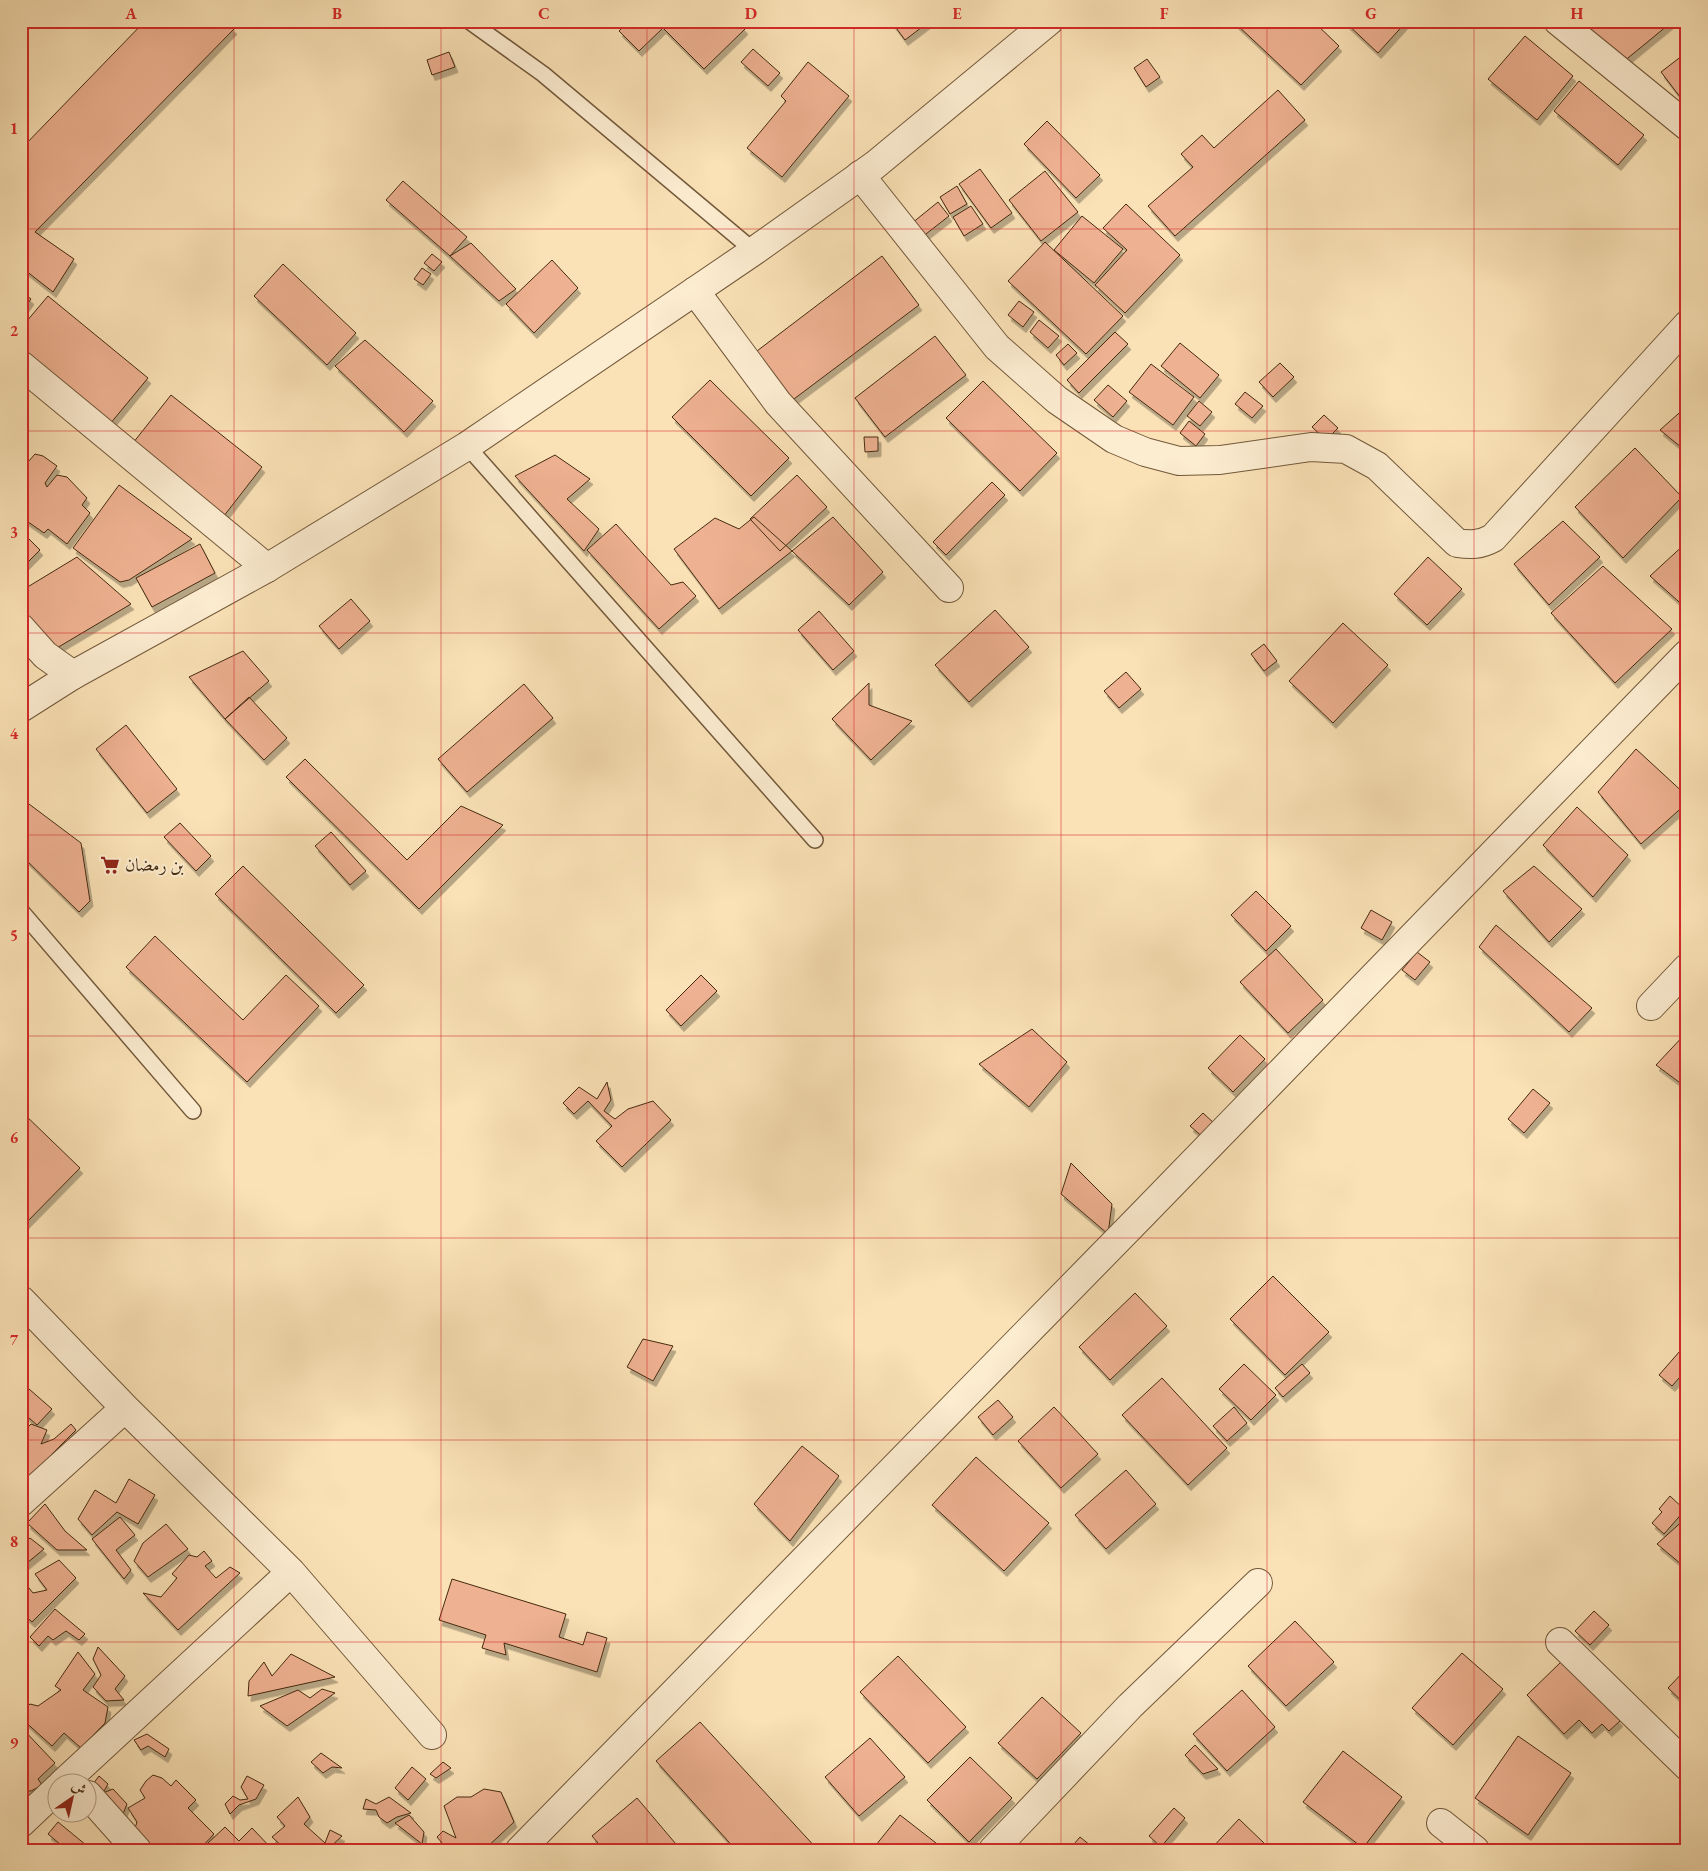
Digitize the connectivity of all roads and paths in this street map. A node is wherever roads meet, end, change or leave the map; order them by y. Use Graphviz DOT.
graph roads {
  1 [pos="469,21"];
  2 [pos="1049,21"];
  3 [pos="1558,21"];
  4 [pos="1687,126"];
  5 [pos="860,175"];
  6 [pos="754,251"];
  7 [pos="695,291"];
  8 [pos="1687,325"];
  9 [pos="21,365"];
  10 [pos="467,446"];
  11 [pos="267,568"];
  12 [pos="948,588"];
  13 [pos="21,628"];
  14 [pos="1687,654"];
  15 [pos="74,675"];
  16 [pos="21,708"];
  17 [pos="815,840"];
  18 [pos="21,911"];
  19 [pos="1687,968"];
  20 [pos="1652,1006"];
  21 [pos="193,1111"];
  22 [pos="21,1300"];
  23 [pos="125,1408"];
  24 [pos="21,1502"];
  25 [pos="291,1572"];
  26 [pos="1258,1583"];
  27 [pos="1560,1642"];
  28 [pos="432,1735"];
  29 [pos="1687,1766"];
  30 [pos="82,1774"];
  31 [pos="48,1802"];
  32 [pos="98,1812"];
  33 [pos="21,1823"];
  34 [pos="1441,1823"];
  35 [pos="137,1850"];
  36 [pos="520,1850"];
  37 [pos="993,1850"];
  38 [pos="1475,1850"];
  1 -- 6 [label="lane"];
  2 -- 5 [label="street"];
  3 -- 4 [label="street"];
  5 -- 6 [label="street"];
  5 -- 8 [label="street"];
  6 -- 7 [label="street"];
  7 -- 10 [label="street"];
  7 -- 12 [label="street"];
  9 -- 11 [label="street"];
  10 -- 11 [label="street"];
  10 -- 17 [label="lane"];
  11 -- 15 [label="street"];
  13 -- 15 [label="street"];
  14 -- 36 [label="street"];
  15 -- 16 [label="street"];
  18 -- 21 [label="lane"];
  19 -- 20 [label="street"];
  22 -- 23 [label="street"];
  23 -- 24 [label="street"];
  23 -- 25 [label="street"];
  25 -- 28 [label="street"];
  25 -- 30 [label="street"];
  26 -- 37 [label="street"];
  27 -- 29 [label="street"];
  31 -- 33 [label="street"];
  32 -- 35 [label="street"];
  34 -- 38 [label="street"];
}
